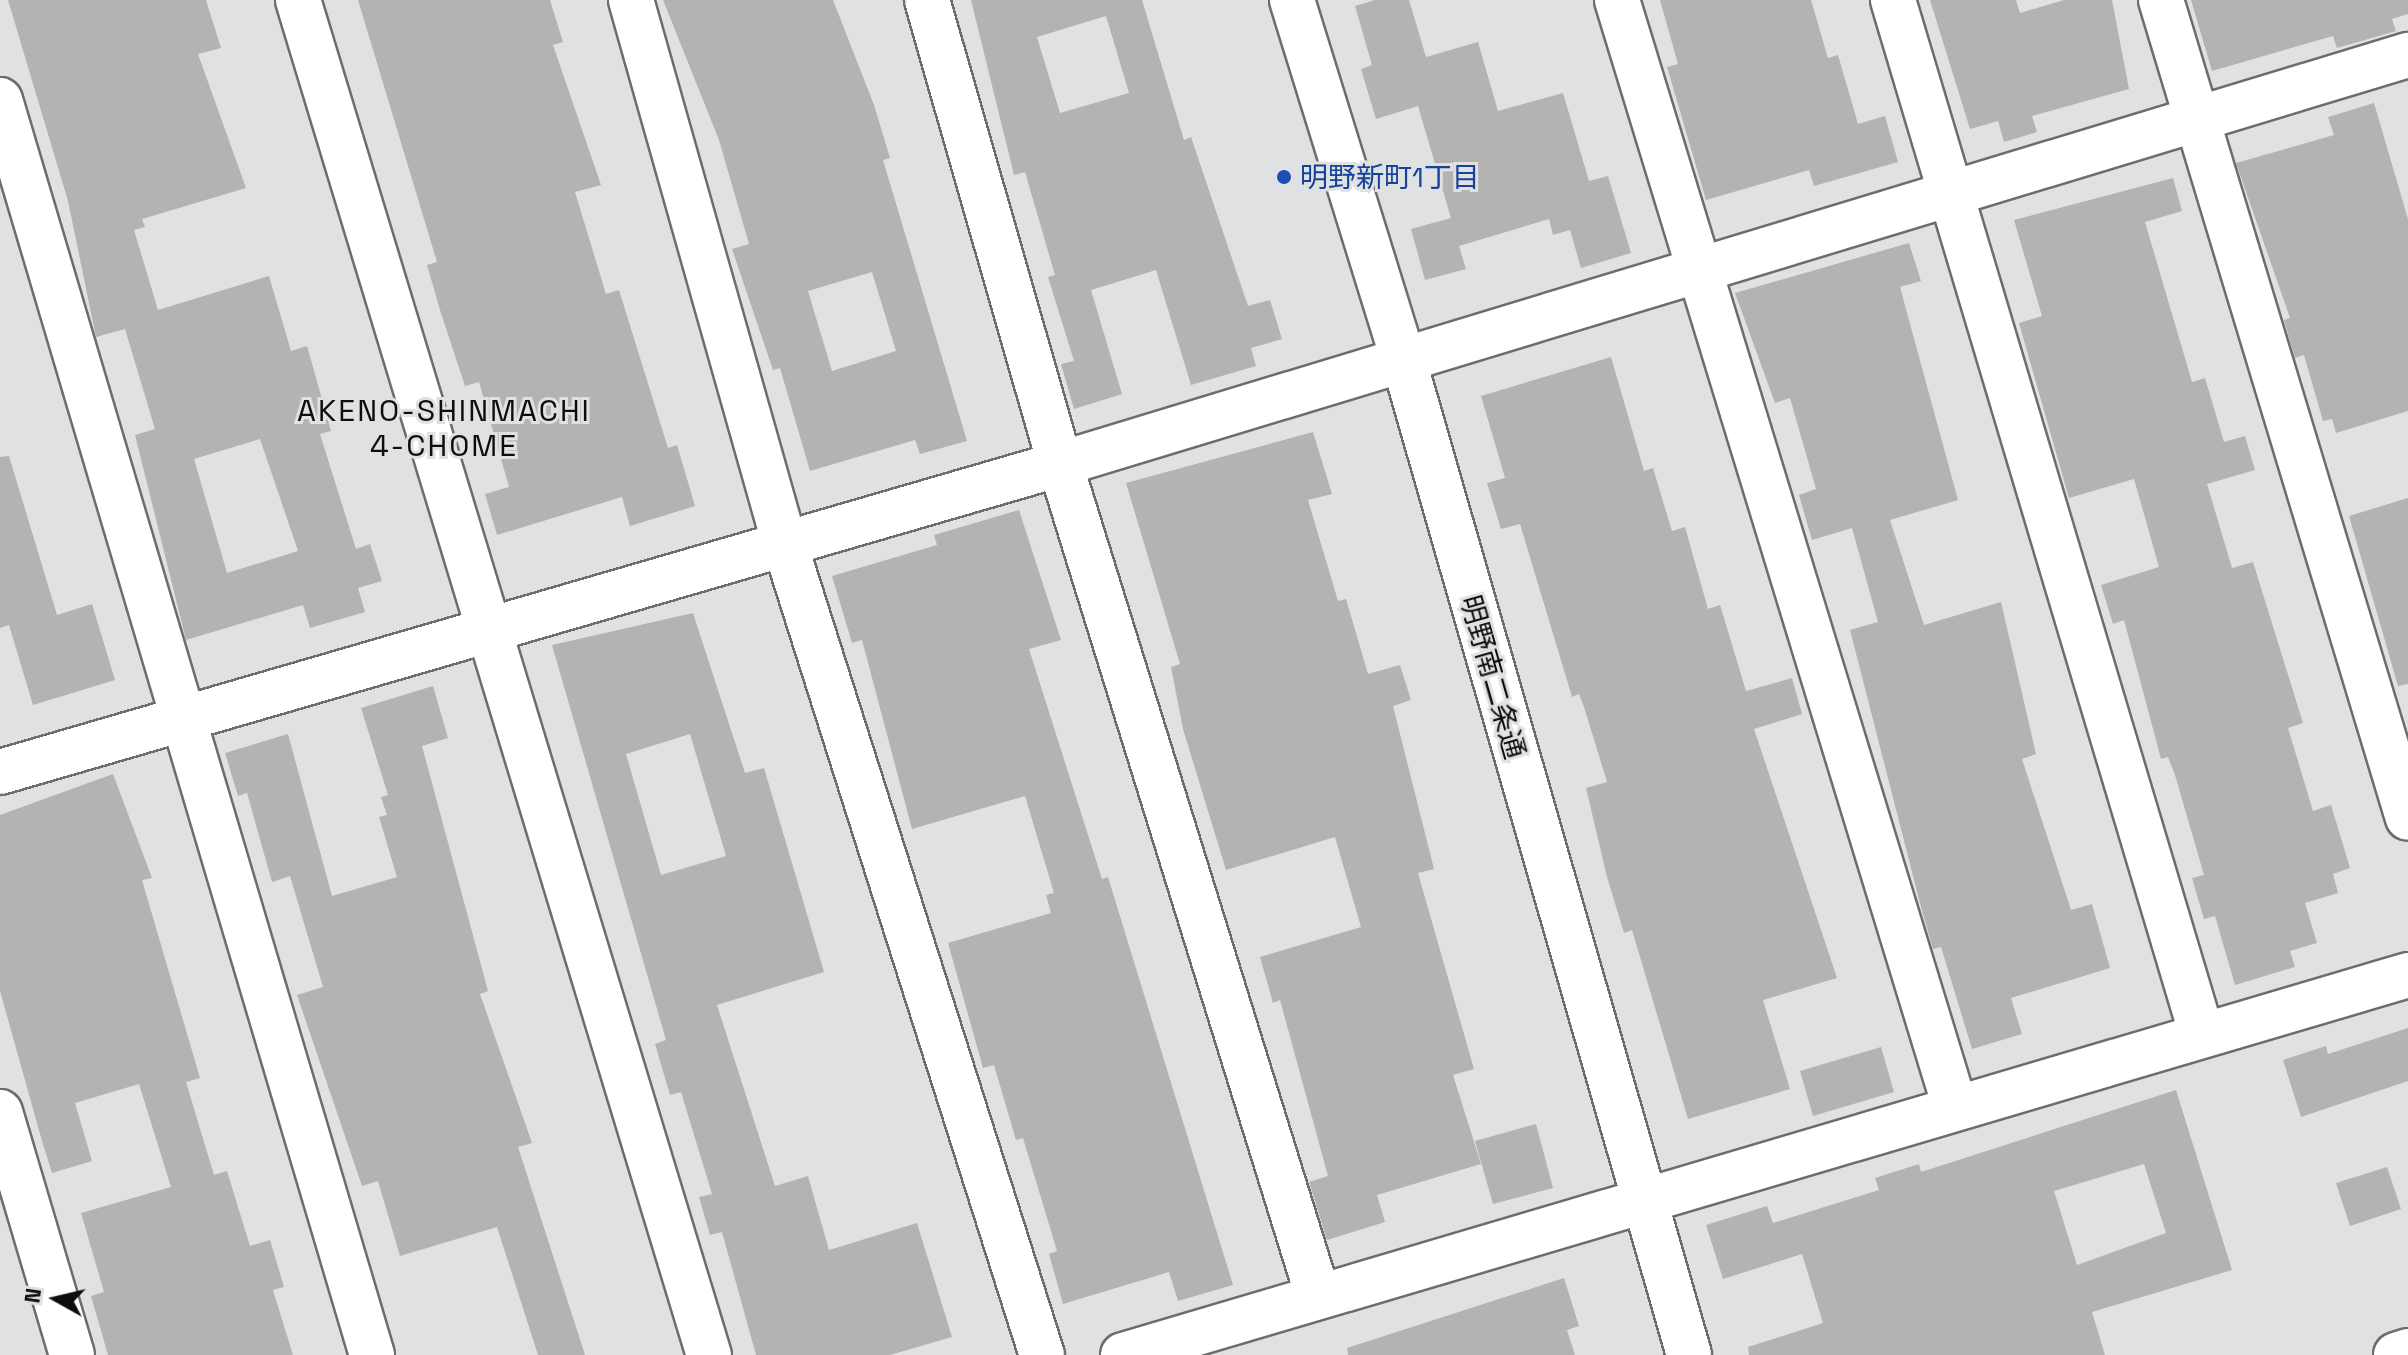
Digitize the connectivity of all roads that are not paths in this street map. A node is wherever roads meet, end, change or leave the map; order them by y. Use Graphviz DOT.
graph roads {
  1 [pos="298,0"];
  2 [pos="631,0"];
  3 [pos="927,0"];
  4 [pos="1292,0"];
  5 [pos="1617,0"];
  6 [pos="1893,0"];
  7 [pos="2161,0"];
  8 [pos="2408,55"];
  9 [pos="0,100"];
  10 [pos="2195,118"];
  11 [pos="1952,193"];
  12 [pos="1694,270"];
  13 [pos="1403,358"];
  14 [pos="1060,464"];
  15 [pos="785,545"];
  16 [pos="487,627"];
  17 [pos="183,717"];
  18 [pos="0,772"];
  19 [pos="2408,818"];
  20 [pos="2408,975"];
  21 [pos="2202,1035"];
  22 [pos="1955,1107"];
  23 [pos="0,1112"];
  24 [pos="1641,1202"];
  25 [pos="1318,1296"];
  26 [pos="2408,1351"];
  27 [pos="72,1355"];
  28 [pos="372,1355"];
  29 [pos="709,1355"];
  30 [pos="1042,1355"];
  31 [pos="1123,1355"];
  32 [pos="1689,1355"];
  33 [pos="2396,1355"];
  1 -- 16 [label="street"];
  2 -- 15 [label="street"];
  3 -- 14 [label="street"];
  4 -- 13 [label="street, 明野南二条通"];
  5 -- 12 [label="street"];
  6 -- 11 [label="street"];
  7 -- 10 [label="street"];
  8 -- 10 [label="street"];
  9 -- 17 [label="street"];
  10 -- 11 [label="street"];
  10 -- 19 [label="street"];
  11 -- 12 [label="street"];
  11 -- 21 [label="street"];
  12 -- 13 [label="street"];
  12 -- 22 [label="street"];
  13 -- 14 [label="street"];
  13 -- 24 [label="street, 明野南二条通"];
  14 -- 15 [label="street"];
  14 -- 25 [label="street"];
  15 -- 16 [label="street"];
  15 -- 30 [label="street"];
  16 -- 17 [label="street"];
  16 -- 29 [label="street"];
  17 -- 18 [label="street"];
  17 -- 28 [label="street"];
  20 -- 21 [label="street"];
  21 -- 22 [label="street"];
  22 -- 24 [label="street"];
  23 -- 27 [label="street"];
  24 -- 25 [label="street"];
  24 -- 32 [label="street, 明野南二条通"];
  25 -- 31 [label="street"];
  26 -- 33 [label="street"];
}
